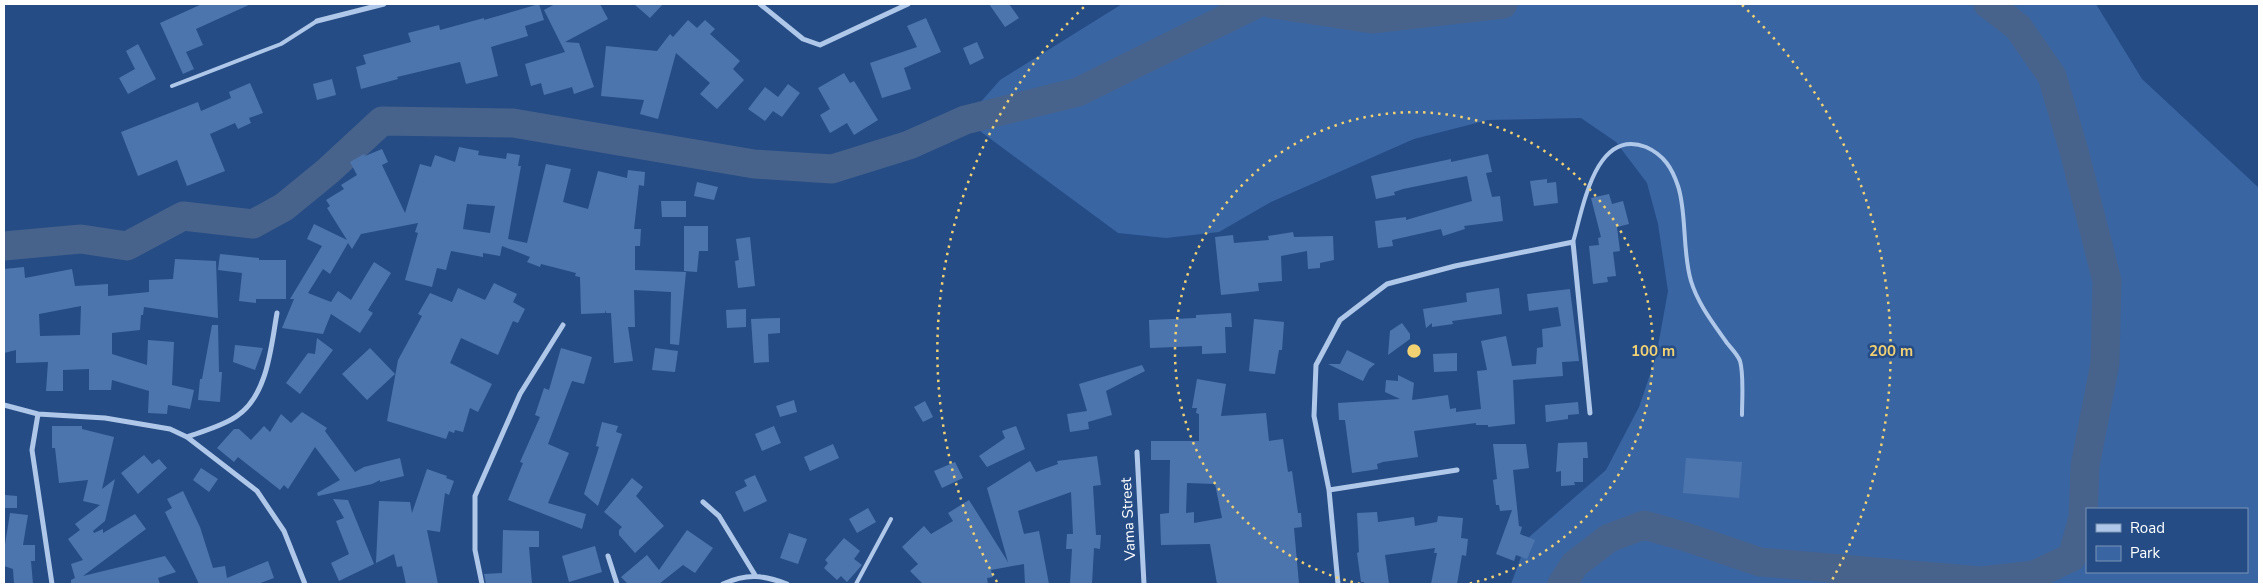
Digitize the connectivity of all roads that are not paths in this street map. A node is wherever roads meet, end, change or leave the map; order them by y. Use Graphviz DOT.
graph roads {
  1 [pos="384,4"];
  2 [pos="760,4"];
  3 [pos="908,4"];
  4 [pos="317,21"];
  5 [pos="172,86"];
  6 [pos="1573,242"];
  7 [pos="277,313"];
  8 [pos="563,325"];
  9 [pos="4,405"];
  10 [pos="1590,413"];
  11 [pos="38,414"];
  12 [pos="1742,415"];
  13 [pos="187,437"];
  14 [pos="1137,452"];
  15 [pos="1457,470"];
  16 [pos="1329,490"];
  17 [pos="703,502"];
  18 [pos="891,519"];
  19 [pos="608,556"];
  20 [pos="755,575"];
  21 [pos="52,584"];
  22 [pos="305,584"];
  23 [pos="482,584"];
  24 [pos="616,584"];
  25 [pos="723,584"];
  26 [pos="787,584"];
  27 [pos="856,584"];
  28 [pos="1144,584"];
  29 [pos="1338,584"];
  1 -- 4 [label="street"];
  2 -- 3 [label="street"];
  4 -- 5 [label="lane"];
  6 -- 10 [label="street"];
  6 -- 12 [label="lane"];
  6 -- 16 [label="street"];
  7 -- 13 [label="street"];
  8 -- 23 [label="street"];
  9 -- 11 [label="street"];
  11 -- 13 [label="street"];
  11 -- 21 [label="street"];
  13 -- 22 [label="street"];
  14 -- 28 [label="street, Vama Street"];
  15 -- 16 [label="street"];
  16 -- 29 [label="street"];
  17 -- 20 [label="street"];
  18 -- 27 [label="lane"];
  19 -- 24 [label="street"];
  20 -- 25 [label="street"];
  20 -- 26 [label="street"];
}
